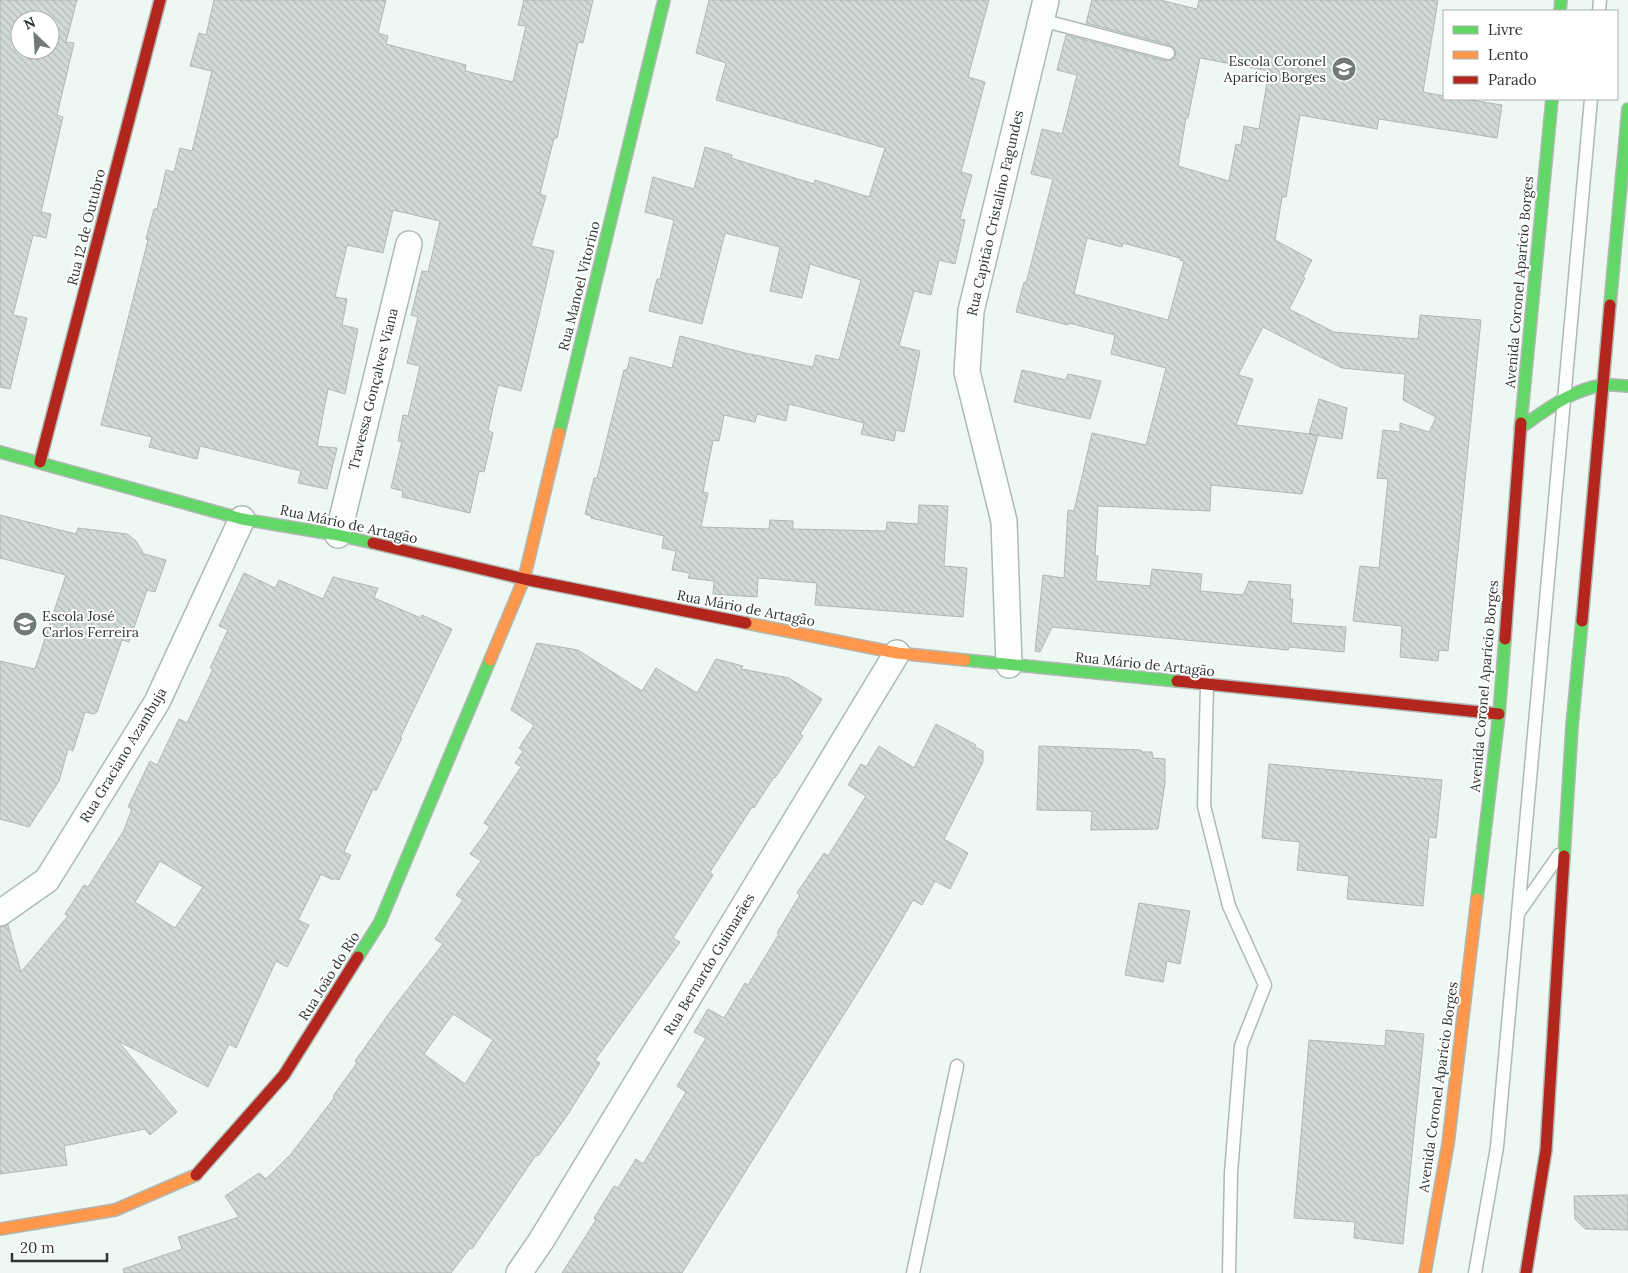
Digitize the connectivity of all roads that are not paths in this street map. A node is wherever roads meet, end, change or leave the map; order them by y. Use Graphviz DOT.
graph roads {
  1 [pos="160,0"];
  2 [pos="664,0"];
  3 [pos="1043,10"];
  4 [pos="1168,53"];
  5 [pos="1552,100"];
  6 [pos="1591,100"];
  7 [pos="1628,109"];
  8 [pos="409,244"];
  9 [pos="1604,385"];
  10 [pos="1628,386"];
  11 [pos="1563,400"];
  12 [pos="1520,428"];
  13 [pos="0,452"];
  14 [pos="40,462"];
  15 [pos="242,519"];
  16 [pos="338,535"];
  17 [pos="524,579"];
  18 [pos="896,653"];
  19 [pos="1009,665"];
  20 [pos="1207,685"];
  21 [pos="1499,714"];
  22 [pos="1565,846"];
  23 [pos="0,913"];
  24 [pos="1518,914"];
  25 [pos="957,1066"];
  26 [pos="0,1229"];
  27 [pos="519,1273"];
  28 [pos="913,1273"];
  29 [pos="1229,1273"];
  30 [pos="1425,1273"];
  31 [pos="1475,1273"];
  32 [pos="1526,1273"];
  1 -- 14 [label="street, Rua 12 de Outubro"];
  2 -- 17 [label="street, Rua Manoel Vitorino"];
  3 -- 4 [label="lane"];
  3 -- 19 [label="street, Rua Capitão Cristalino Fagundes"];
  5 -- 12 [label="street, Avenida Coronel Aparício Borges"];
  6 -- 11 [label="lane"];
  7 -- 9 [label="street"];
  8 -- 16 [label="street, Travessa Gonçalves Viana"];
  9 -- 10 [label="street"];
  9 -- 11 [label="street"];
  9 -- 22 [label="street"];
  11 -- 12 [label="street"];
  11 -- 24 [label="lane"];
  12 -- 21 [label="street, Avenida Coronel Aparício Borges"];
  13 -- 14 [label="street, Rua Mário de Artagão"];
  14 -- 15 [label="street, Rua Mário de Artagão"];
  15 -- 16 [label="street, Rua Mário de Artagão"];
  15 -- 23 [label="street, Rua Graciano Azambuja"];
  16 -- 17 [label="street, Rua Mário de Artagão"];
  17 -- 18 [label="street, Rua Mário de Artagão"];
  17 -- 26 [label="street, Rua João do Rio"];
  18 -- 19 [label="street, Rua Mário de Artagão"];
  18 -- 27 [label="street, Rua Bernardo Guimarães"];
  19 -- 20 [label="street, Rua Mário de Artagão"];
  20 -- 21 [label="street, Rua Mário de Artagão"];
  20 -- 29 [label="lane"];
  21 -- 30 [label="street, Avenida Coronel Aparício Borges"];
  22 -- 24 [label="lane"];
  22 -- 32 [label="street"];
  24 -- 31 [label="lane"];
  25 -- 28 [label="lane"];
}
